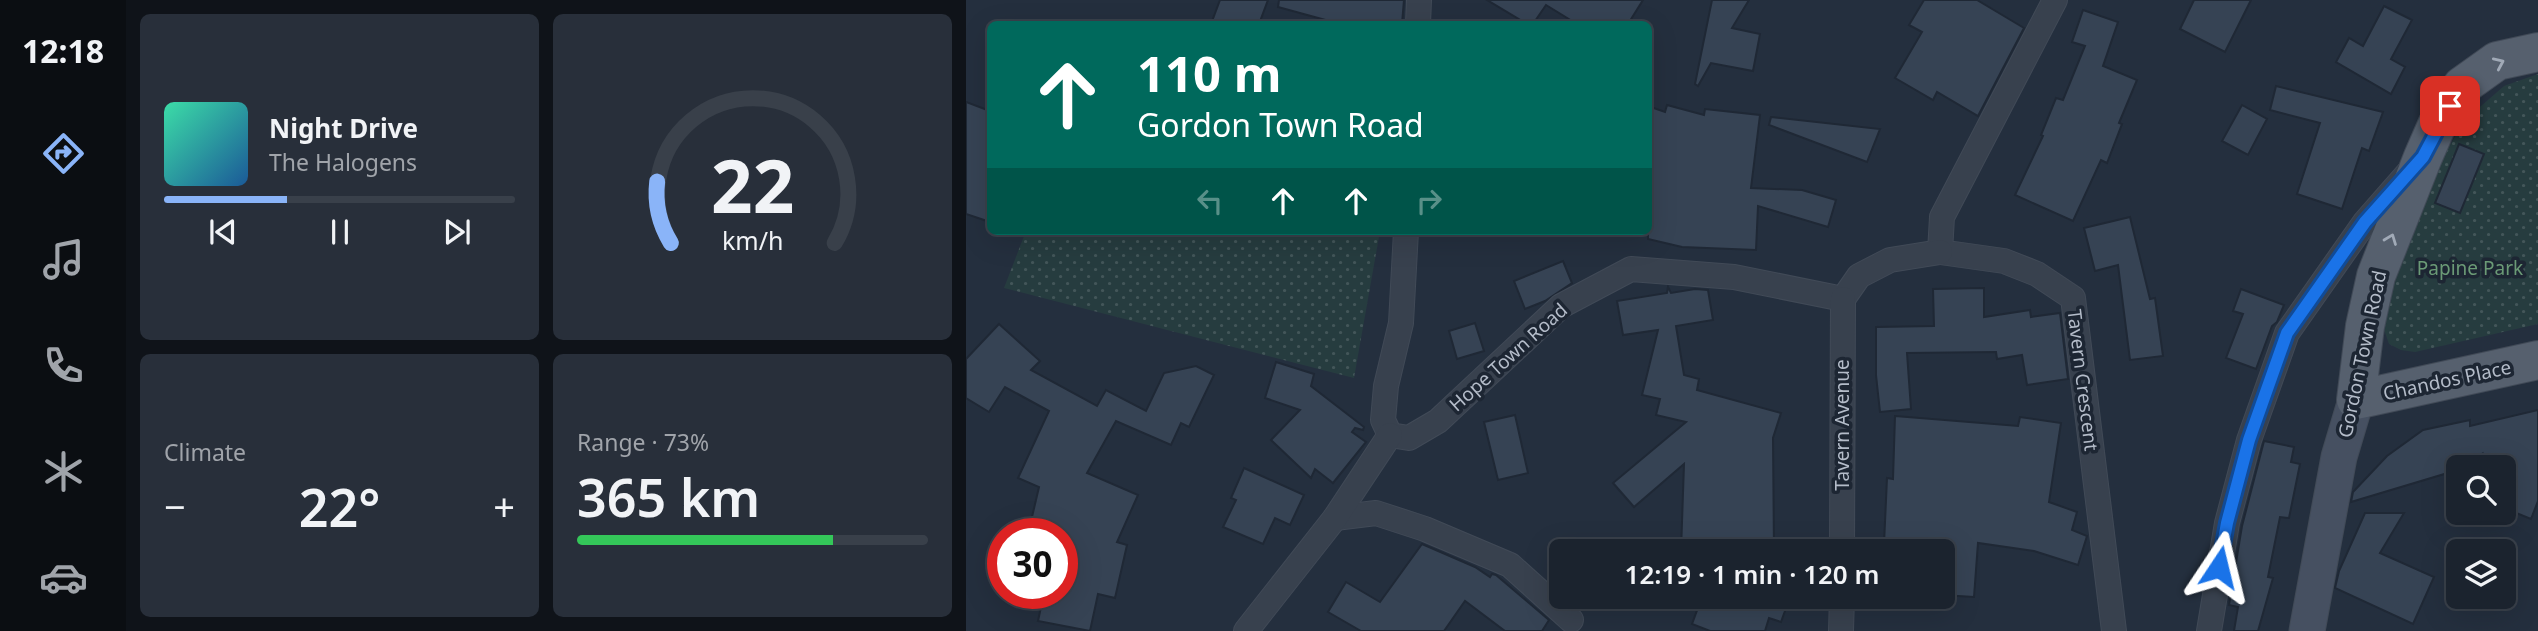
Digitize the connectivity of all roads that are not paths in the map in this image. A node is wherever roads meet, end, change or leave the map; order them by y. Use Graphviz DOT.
graph roads {
  1 [pos="1419,0"];
  2 [pos="2055,0"];
  3 [pos="1418,21"];
  4 [pos="2538,52"];
  5 [pos="2430,141"];
  6 [pos="1406,235"];
  7 [pos="1940,252"];
  8 [pos="1843,299"];
  9 [pos="2538,360"];
  10 [pos="2356,400"];
  11 [pos="1391,435"];
  12 [pos="1335,518"];
  13 [pos="1842,539"];
  14 [pos="1842,609"];
  15 [pos="1571,620"];
  16 [pos="1246,631"];
  17 [pos="1841,631"];
  18 [pos="2114,631"];
  19 [pos="2209,631"];
  20 [pos="2307,631"];
  1 -- 3 [label="street"];
  2 -- 7 [label="street"];
  5 -- 4 [label="main road, Gordon Town Road, one-way"];
  10 -- 5 [label="main road, Gordon Town Road, one-way"];
  5 -- 19 [label="street"];
  6 -- 11 [label="street"];
  7 -- 8 [label="street"];
  7 -- 18 [label="street, Tavern Crescent"];
  8 -- 11 [label="street, Hope Town Road"];
  8 -- 13 [label="street, Tavern Avenue"];
  9 -- 10 [label="main road, Chandos Place"];
  10 -- 20 [label="main road, Gordon Town Road"];
  11 -- 12 [label="street"];
  12 -- 15 [label="street"];
  12 -- 16 [label="street"];
  14 -- 17 [label="street"];
}
